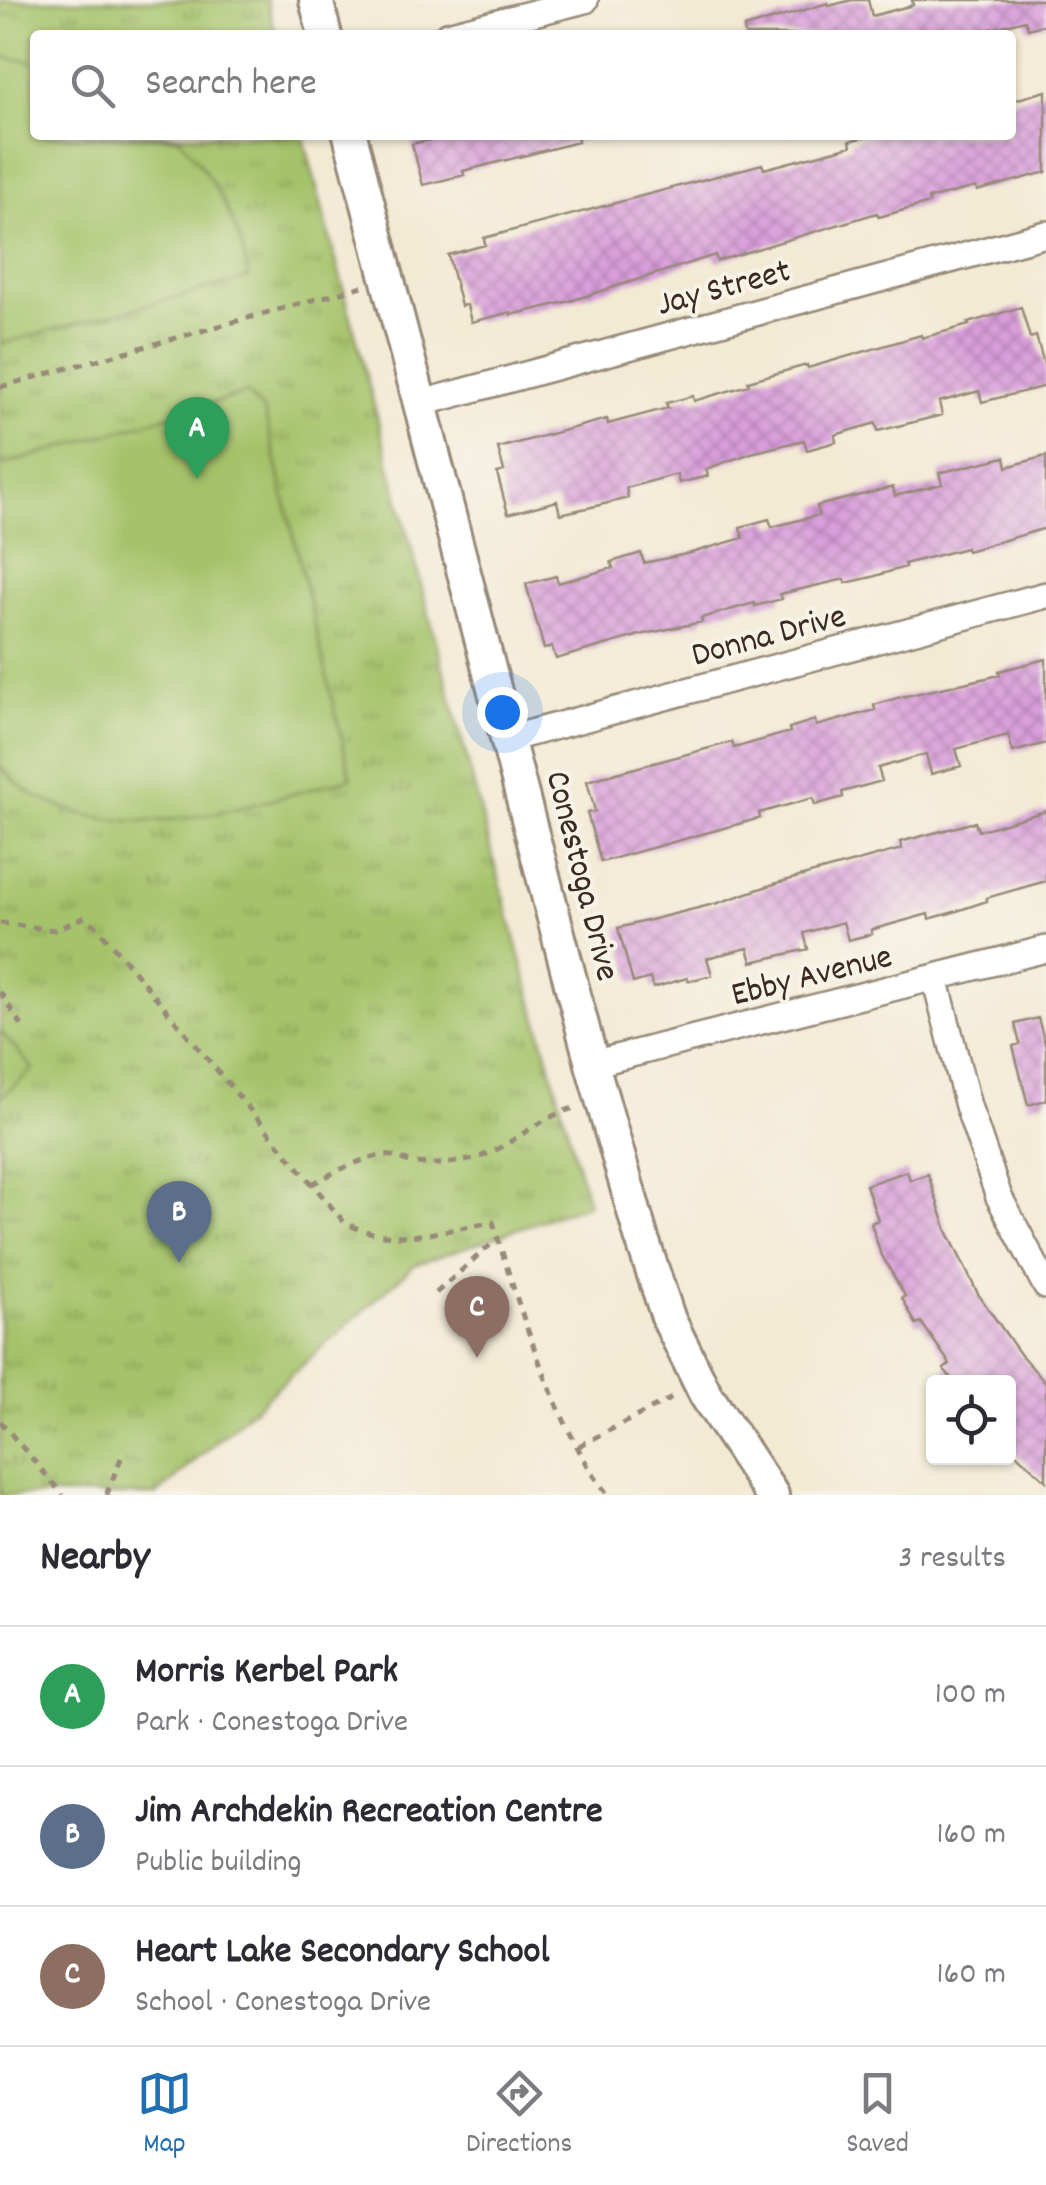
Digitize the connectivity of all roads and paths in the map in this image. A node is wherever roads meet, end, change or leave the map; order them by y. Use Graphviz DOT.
graph roads {
  1 [pos="316,0"];
  2 [pos="585,0"];
  3 [pos="324,30"];
  4 [pos="467,30"];
  5 [pos="351,140"];
  6 [pos="1046,234"];
  7 [pos="386,280"];
  8 [pos="0,386"];
  9 [pos="418,404"];
  10 [pos="1046,595"];
  11 [pos="508,739"];
  12 [pos="0,923"];
  13 [pos="1046,949"];
  14 [pos="934,978"];
  15 [pos="0,992"];
  16 [pos="26,1032"];
  17 [pos="592,1064"];
  18 [pos="602,1100"];
  19 [pos="312,1184"];
  20 [pos="498,1238"];
  21 [pos="1046,1286"];
  22 [pos="436,1293"];
  23 [pos="701,1385"];
  24 [pos="0,1421"];
  25 [pos="579,1446"];
  26 [pos="124,1450"];
  27 [pos="63,1495"];
  28 [pos="106,1495"];
  29 [pos="608,1495"];
  30 [pos="772,1495"];
  1 -- 3 [label="street"];
  2 -- 4 [label="street"];
  5 -- 7 [label="street, Conestoga Drive"];
  6 -- 9 [label="street, Jay Street"];
  7 -- 8 [label="path"];
  7 -- 9 [label="street, Conestoga Drive"];
  9 -- 11 [label="street, Conestoga Drive"];
  10 -- 11 [label="street, Donna Drive"];
  11 -- 17 [label="street, Conestoga Drive"];
  12 -- 19 [label="path"];
  13 -- 14 [label="street, Ebby Avenue"];
  14 -- 17 [label="street, Ebby Avenue"];
  14 -- 21 [label="street"];
  15 -- 16 [label="path"];
  17 -- 18 [label="street, Conestoga Drive"];
  18 -- 19 [label="path"];
  18 -- 23 [label="street, Conestoga Drive"];
  19 -- 20 [label="path"];
  20 -- 22 [label="path"];
  20 -- 25 [label="path"];
  23 -- 25 [label="path"];
  23 -- 30 [label="street, Conestoga Drive"];
  24 -- 27 [label="path"];
  25 -- 29 [label="path"];
  26 -- 28 [label="path"];
}
